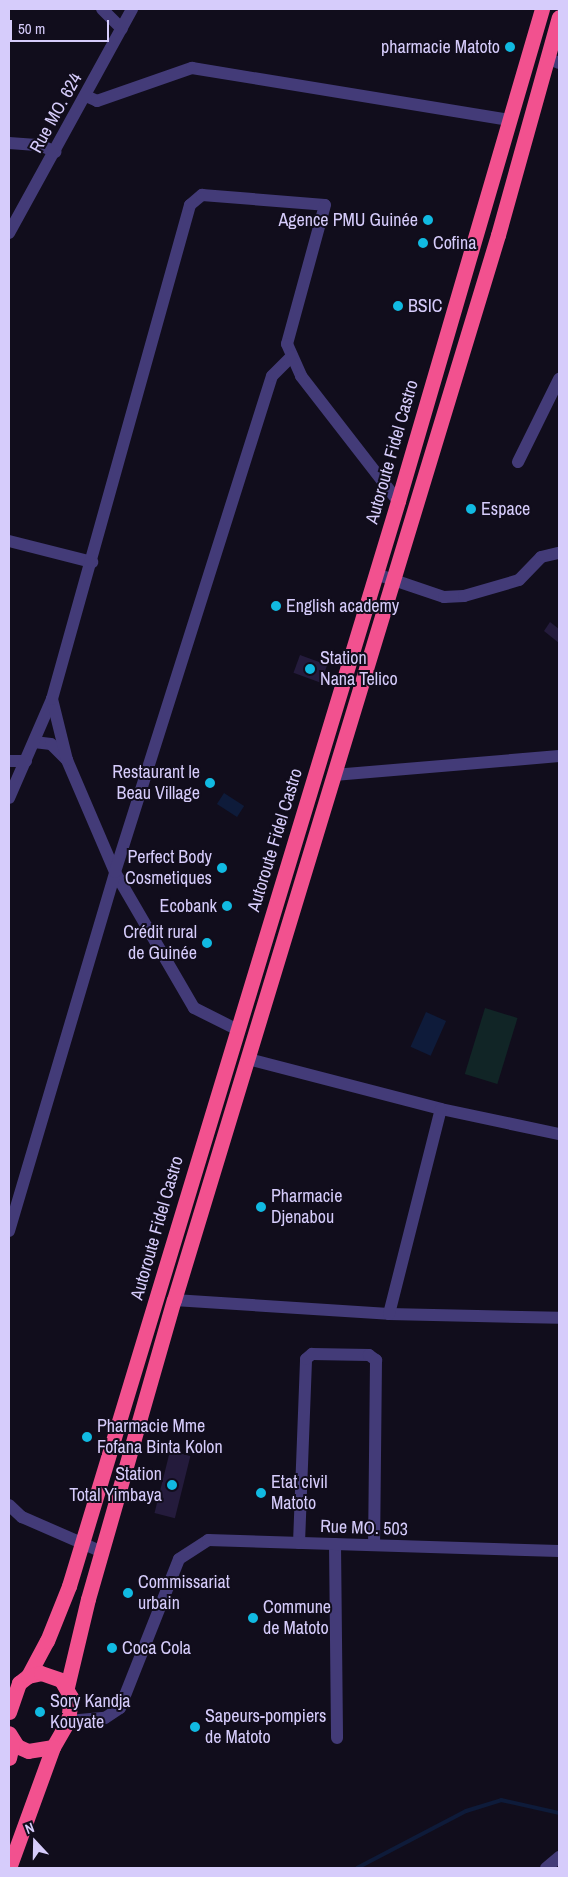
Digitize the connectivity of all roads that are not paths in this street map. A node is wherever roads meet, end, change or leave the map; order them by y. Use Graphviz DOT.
graph roads {
  1 [pos="102,9"];
  2 [pos="132,9"];
  3 [pos="542,9"];
  4 [pos="559,17"];
  5 [pos="122,29"];
  6 [pos="553,61"];
  7 [pos="86,96"];
  8 [pos="508,120"];
  9 [pos="9,143"];
  10 [pos="56,152"];
  11 [pos="9,232"];
  12 [pos="292,356"];
  13 [pos="559,379"];
  14 [pos="518,462"];
  15 [pos="398,501"];
  16 [pos="9,541"];
  17 [pos="559,552"];
  18 [pos="92,562"];
  19 [pos="376,574"];
  20 [pos="394,578"];
  21 [pos="52,699"];
  22 [pos="34,742"];
  23 [pos="559,756"];
  24 [pos="67,760"];
  25 [pos="9,761"];
  26 [pos="26,761"];
  27 [pos="334,775"];
  28 [pos="9,798"];
  29 [pos="115,872"];
  30 [pos="236,1029"];
  31 [pos="248,1059"];
  32 [pos="441,1108"];
  33 [pos="559,1134"];
  34 [pos="9,1231"];
  35 [pos="174,1300"];
  36 [pos="389,1314"];
  37 [pos="559,1318"];
  38 [pos="10,1508"];
  39 [pos="81,1543"];
  40 [pos="298,1543"];
  41 [pos="335,1544"];
  42 [pos="374,1545"];
  43 [pos="559,1551"];
  44 [pos="102,1552"];
  45 [pos="28,1676"];
  46 [pos="67,1687"];
  47 [pos="9,1712"];
  48 [pos="68,1720"];
  49 [pos="11,1736"];
  50 [pos="338,1738"];
  51 [pos="53,1747"];
  52 [pos="9,1758"];
  53 [pos="559,1857"];
  54 [pos="9,1868"];
  55 [pos="546,1868"];
  1 -- 5 [label="street"];
  2 -- 5 [label="street, Rue MO. 624"];
  3 -- 8 [label="highway, Autoroute Fidel Castro"];
  4 -- 6 [label="highway, Autoroute Fidel Castro"];
  5 -- 7 [label="street, Rue MO. 624"];
  6 -- 20 [label="highway, Autoroute Fidel Castro"];
  7 -- 8 [label="street"];
  7 -- 10 [label="street, Rue MO. 624"];
  8 -- 15 [label="highway, Autoroute Fidel Castro"];
  9 -- 10 [label="street"];
  10 -- 11 [label="street, Rue MO. 624"];
  12 -- 15 [label="street"];
  12 -- 18 [label="street"];
  12 -- 29 [label="street"];
  13 -- 14 [label="street"];
  15 -- 19 [label="highway, Autoroute Fidel Castro"];
  16 -- 18 [label="street"];
  17 -- 20 [label="street"];
  18 -- 21 [label="street"];
  19 -- 20 [label="street"];
  19 -- 30 [label="highway, Autoroute Fidel Castro"];
  20 -- 27 [label="highway, Autoroute Fidel Castro"];
  21 -- 22 [label="street"];
  21 -- 24 [label="street"];
  22 -- 24 [label="street"];
  22 -- 26 [label="street"];
  23 -- 27 [label="street"];
  24 -- 29 [label="street"];
  25 -- 26 [label="street"];
  26 -- 28 [label="street"];
  27 -- 31 [label="highway, Autoroute Fidel Castro"];
  29 -- 30 [label="street"];
  29 -- 34 [label="street"];
  30 -- 39 [label="highway, Autoroute Fidel Castro"];
  31 -- 32 [label="street"];
  31 -- 35 [label="highway, Autoroute Fidel Castro"];
  32 -- 33 [label="street"];
  32 -- 36 [label="street"];
  35 -- 36 [label="street"];
  35 -- 44 [label="highway, Autoroute Fidel Castro"];
  36 -- 37 [label="street"];
  38 -- 39 [label="street"];
  39 -- 44 [label="street"];
  39 -- 45 [label="highway, Autoroute Fidel Castro"];
  40 -- 41 [label="street, Rue MO. 503"];
  40 -- 42 [label="street"];
  40 -- 48 [label="street, Rue MO. 503"];
  41 -- 42 [label="street, Rue MO. 503"];
  41 -- 50 [label="street"];
  42 -- 43 [label="street, Rue MO. 503"];
  44 -- 46 [label="highway, Autoroute Fidel Castro"];
  45 -- 46 [label="highway"];
  45 -- 47 [label="highway, Autoroute Fidel Castro"];
  46 -- 48 [label="highway"];
  48 -- 51 [label="highway"];
  49 -- 51 [label="highway"];
  49 -- 52 [label="highway"];
  51 -- 54 [label="highway"];
  53 -- 55 [label="street"];
}
